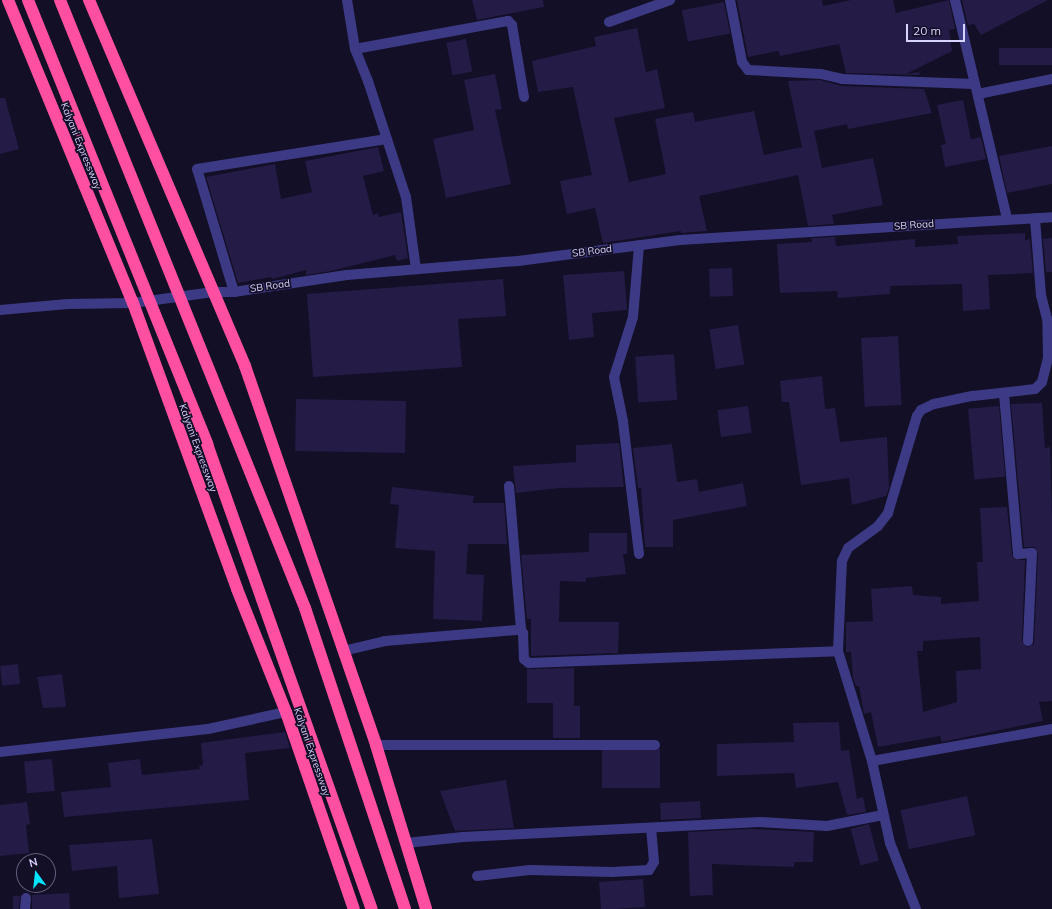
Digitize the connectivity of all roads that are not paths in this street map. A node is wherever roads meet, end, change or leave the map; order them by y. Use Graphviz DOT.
graph roads {
  1 [pos="8,0"];
  2 [pos="28,0"];
  3 [pos="60,0"];
  4 [pos="89,0"];
  5 [pos="347,0"];
  6 [pos="670,0"];
  7 [pos="730,0"];
  8 [pos="955,0"];
  9 [pos="609,22"];
  10 [pos="355,49"];
  11 [pos="1052,79"];
  12 [pos="974,84"];
  13 [pos="978,94"];
  14 [pos="524,98"];
  15 [pos="387,139"];
  16 [pos="1052,217"];
  17 [pos="1035,218"];
  18 [pos="1007,219"];
  19 [pos="639,245"];
  20 [pos="416,269"];
  21 [pos="213,292"];
  22 [pos="234,292"];
  23 [pos="133,303"];
  24 [pos="0,310"];
  25 [pos="1004,394"];
  26 [pos="509,486"];
  27 [pos="638,554"];
  28 [pos="521,630"];
  29 [pos="1028,641"];
  30 [pos="343,651"];
  31 [pos="838,651"];
  32 [pos="286,712"];
  33 [pos="1052,729"];
  34 [pos="376,745"];
  35 [pos="655,745"];
  36 [pos="0,752"];
  37 [pos="872,761"];
  38 [pos="883,815"];
  39 [pos="651,829"];
  40 [pos="406,843"];
  41 [pos="477,876"];
  42 [pos="26,898"];
  43 [pos="25,909"];
  44 [pos="354,909"];
  45 [pos="372,909"];
  46 [pos="405,909"];
  47 [pos="426,909"];
  48 [pos="916,909"];
  1 -- 23 [label="highway, Kalyani Expressway"];
  2 -- 45 [label="highway"];
  3 -- 46 [label="highway"];
  4 -- 21 [label="highway"];
  5 -- 10 [label="street"];
  6 -- 9 [label="street"];
  7 -- 12 [label="street"];
  8 -- 12 [label="street"];
  10 -- 14 [label="street"];
  10 -- 15 [label="street"];
  11 -- 13 [label="street"];
  12 -- 13 [label="street"];
  13 -- 18 [label="street"];
  15 -- 20 [label="street"];
  15 -- 22 [label="street"];
  16 -- 17 [label="street, SB Road"];
  17 -- 18 [label="street, SB Road"];
  17 -- 25 [label="street"];
  18 -- 19 [label="street, SB Road"];
  19 -- 20 [label="street, SB Road"];
  19 -- 27 [label="street"];
  20 -- 22 [label="street, SB Road"];
  21 -- 22 [label="street, SB Road"];
  21 -- 23 [label="street, SB Road"];
  21 -- 30 [label="highway"];
  23 -- 24 [label="street, SB Road"];
  23 -- 32 [label="highway, Kalyani Expressway"];
  25 -- 29 [label="street"];
  25 -- 31 [label="street"];
  26 -- 28 [label="street"];
  28 -- 30 [label="street"];
  28 -- 31 [label="street"];
  30 -- 34 [label="highway"];
  31 -- 37 [label="street"];
  32 -- 36 [label="street"];
  32 -- 44 [label="highway, Kalyani Expressway"];
  33 -- 37 [label="street"];
  34 -- 35 [label="street"];
  34 -- 40 [label="highway"];
  37 -- 38 [label="street"];
  38 -- 39 [label="street"];
  38 -- 48 [label="street"];
  39 -- 40 [label="street"];
  39 -- 41 [label="street"];
  40 -- 47 [label="highway"];
  42 -- 43 [label="street"];
}
